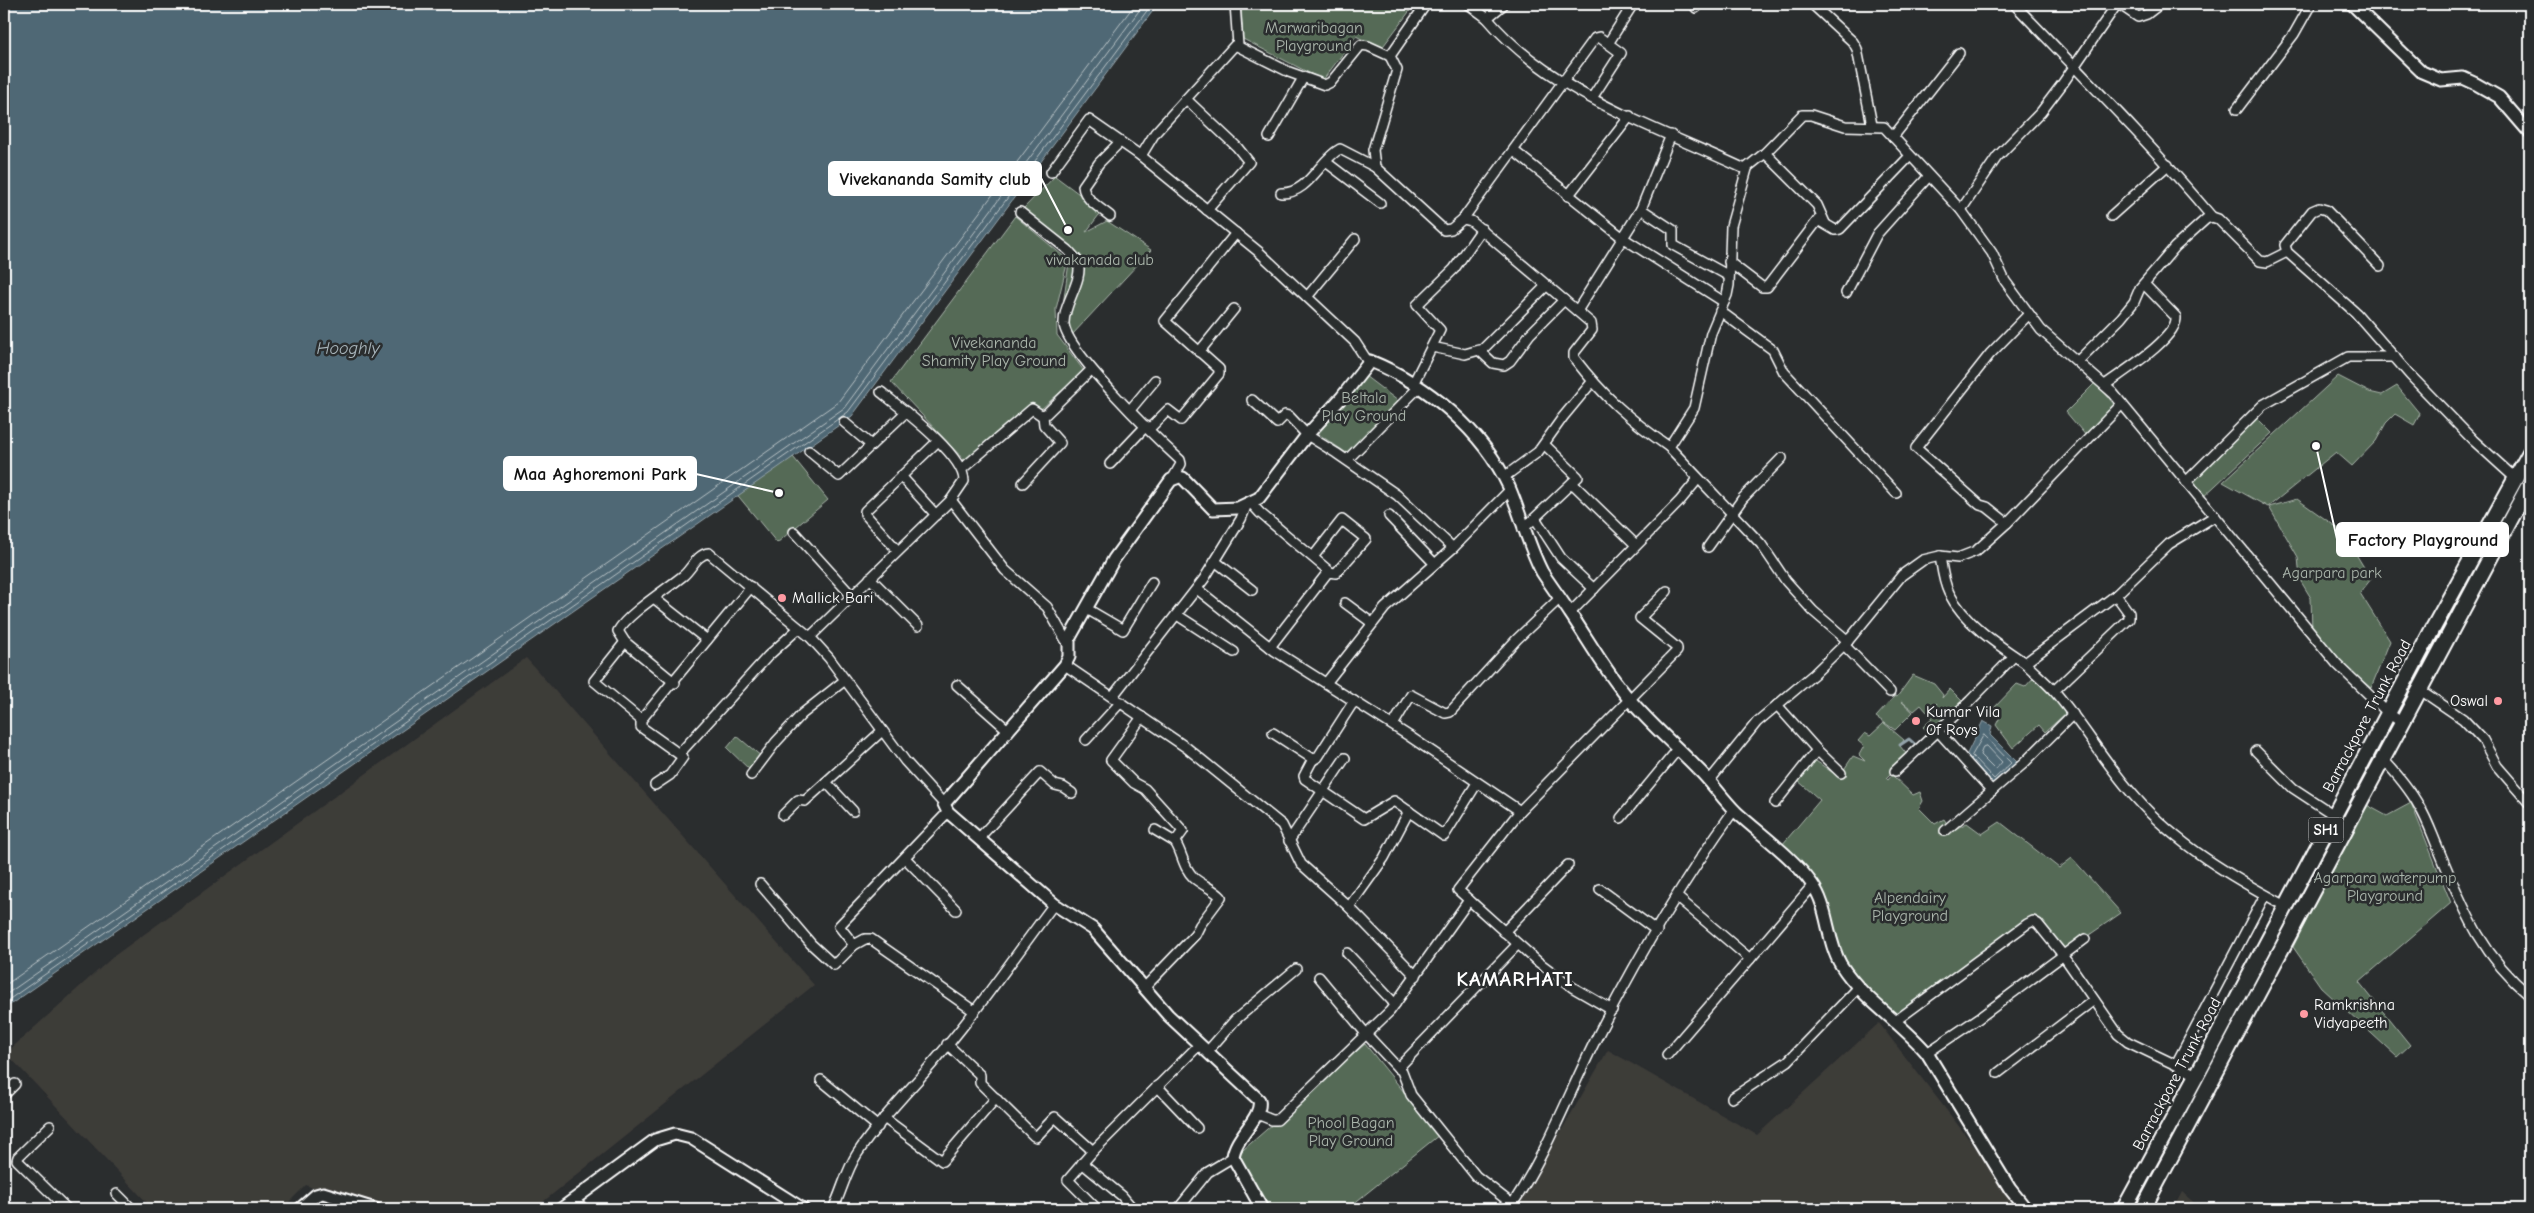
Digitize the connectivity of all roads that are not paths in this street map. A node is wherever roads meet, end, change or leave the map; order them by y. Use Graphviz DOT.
graph roads {
  1 [pos="1235,4"];
  2 [pos="1426,4"];
  3 [pos="1468,4"];
  4 [pos="1504,4"];
  5 [pos="1633,4"];
  6 [pos="1812,4"];
  7 [pos="2014,4"];
  8 [pos="2118,4"];
  9 [pos="2160,4"];
  10 [pos="2311,4"];
  11 [pos="2352,4"];
  12 [pos="1487,18"];
  13 [pos="1608,42"];
  14 [pos="1238,45"];
  15 [pos="1959,53"];
  16 [pos="1390,56"];
  17 [pos="2075,67"];
  18 [pos="1303,78"];
  19 [pos="1562,82"];
  20 [pos="1592,98"];
  21 [pos="1186,99"];
  22 [pos="2237,109"];
  23 [pos="1630,116"];
  24 [pos="1872,125"];
  25 [pos="2530,133"];
  26 [pos="1671,134"];
  27 [pos="1269,137"];
  28 [pos="1893,137"];
  29 [pos="1120,142"];
  30 [pos="1514,151"];
  31 [pos="1765,153"];
  32 [pos="1140,156"];
  33 [pos="1910,156"];
  34 [pos="1326,162"];
  35 [pos="2168,165"];
  36 [pos="1375,167"];
  37 [pos="1746,169"];
  38 [pos="1051,172"];
  39 [pos="1929,176"];
  40 [pos="1281,193"];
  41 [pos="1568,196"];
  42 [pos="1380,203"];
  43 [pos="1641,209"];
  44 [pos="1207,210"];
  45 [pos="1961,210"];
  46 [pos="1020,212"];
  47 [pos="1110,216"];
  48 [pos="2111,216"];
  49 [pos="2212,217"];
  50 [pos="1463,219"];
  51 [pos="1825,223"];
  52 [pos="1482,229"];
  53 [pos="1236,233"];
  54 [pos="1623,238"];
  55 [pos="1355,239"];
  56 [pos="2287,252"];
  57 [pos="1729,262"];
  58 [pos="2380,266"];
  59 [pos="1729,276"];
  60 [pos="2144,284"];
  61 [pos="1546,286"];
  62 [pos="1846,293"];
  63 [pos="1307,297"];
  64 [pos="1564,300"];
  65 [pos="1722,307"];
  66 [pos="1234,309"];
  67 [pos="1577,311"];
  68 [pos="2029,314"];
  69 [pos="1432,348"];
  70 [pos="1481,351"];
  71 [pos="1199,352"];
  72 [pos="2395,357"];
  73 [pos="1368,362"];
  74 [pos="2078,362"];
  75 [pos="1091,370"];
  76 [pos="1155,380"];
  77 [pos="1592,382"];
  78 [pos="2105,385"];
  79 [pos="1416,386"];
  80 [pos="881,392"];
  81 [pos="1252,400"];
  82 [pos="2122,404"];
  83 [pos="1130,410"];
  84 [pos="906,412"];
  85 [pos="1043,416"];
  86 [pos="844,422"];
  87 [pos="1147,427"];
  88 [pos="1307,435"];
  89 [pos="938,442"];
  90 [pos="1545,444"];
  91 [pos="871,445"];
  92 [pos="1669,447"];
  93 [pos="809,451"];
  94 [pos="2530,452"];
  95 [pos="1782,458"];
  96 [pos="1347,460"];
  97 [pos="1110,464"];
  98 [pos="962,469"];
  99 [pos="901,476"];
  100 [pos="1504,477"];
  101 [pos="1173,478"];
  102 [pos="1698,479"];
  103 [pos="2516,479"];
  104 [pos="2186,482"];
  105 [pos="1023,483"];
  106 [pos="1572,483"];
  107 [pos="2530,484"];
  108 [pos="1510,490"];
  109 [pos="1896,493"];
  110 [pos="951,500"];
  111 [pos="1249,503"];
  112 [pos="1732,512"];
  113 [pos="936,515"];
  114 [pos="1389,516"];
  115 [pos="2216,516"];
  116 [pos="1535,518"];
  117 [pos="2008,523"];
  118 [pos="1523,529"];
  119 [pos="794,532"];
  120 [pos="1636,545"];
  121 [pos="1708,547"];
  122 [pos="1453,548"];
  123 [pos="898,551"];
  124 [pos="1940,556"];
  125 [pos="1313,557"];
  126 [pos="1215,561"];
  127 [pos="1434,563"];
  128 [pos="1329,571"];
  129 [pos="870,578"];
  130 [pos="1152,582"];
  131 [pos="751,587"];
  132 [pos="1197,589"];
  133 [pos="1594,589"];
  134 [pos="1252,590"];
  135 [pos="1667,591"];
  136 [pos="2116,595"];
  137 [pos="852,596"];
  138 [pos="655,599"];
  139 [pos="1559,599"];
  140 [pos="1345,603"];
  141 [pos="1087,610"];
  142 [pos="1570,613"];
  143 [pos="1177,615"];
  144 [pos="1372,623"];
  145 [pos="918,626"];
  146 [pos="799,628"];
  147 [pos="810,637"];
  148 [pos="708,640"];
  149 [pos="625,642"];
  150 [pos="1846,643"];
  151 [pos="1068,644"];
  152 [pos="1270,647"];
  153 [pos="1234,652"];
  154 [pos="2014,656"];
  155 [pos="2025,663"];
  156 [pos="1065,665"];
  157 [pos="845,680"];
  158 [pos="675,683"];
  159 [pos="1326,683"];
  160 [pos="957,685"];
  161 [pos="2419,689"];
  162 [pos="2054,691"];
  163 [pos="1890,692"];
  164 [pos="1113,696"];
  165 [pos="1629,699"];
  166 [pos="1354,701"];
  167 [pos="1121,702"];
  168 [pos="1777,705"];
  169 [pos="2388,713"];
  170 [pos="2073,714"];
  171 [pos="1142,717"];
  172 [pos="642,720"];
  173 [pos="2401,722"];
  174 [pos="1392,725"];
  175 [pos="1937,730"];
  176 [pos="882,731"];
  177 [pos="1009,731"];
  178 [pos="1273,733"];
  179 [pos="1086,740"];
  180 [pos="1678,749"];
  181 [pos="1817,750"];
  182 [pos="2256,751"];
  183 [pos="680,753"];
  184 [pos="1345,758"];
  185 [pos="2382,758"];
  186 [pos="1314,760"];
  187 [pos="1894,771"];
  188 [pos="1841,773"];
  189 [pos="751,774"];
  190 [pos="1710,780"];
  191 [pos="826,782"];
  192 [pos="1477,783"];
  193 [pos="656,786"];
  194 [pos="1323,791"];
  195 [pos="1992,791"];
  196 [pos="1072,793"];
  197 [pos="1775,803"];
  198 [pos="2530,804"];
  199 [pos="946,808"];
  200 [pos="1734,810"];
  201 [pos="1409,811"];
  202 [pos="1520,811"];
  203 [pos="853,812"];
  204 [pos="783,814"];
  205 [pos="2334,815"];
  206 [pos="1621,818"];
  207 [pos="1155,830"];
  208 [pos="1945,831"];
  209 [pos="979,838"];
  210 [pos="1289,841"];
  211 [pos="1176,842"];
  212 [pos="905,858"];
  213 [pos="1568,866"];
  214 [pos="760,884"];
  215 [pos="1813,885"];
  216 [pos="1600,889"];
  217 [pos="2265,895"];
  218 [pos="1677,897"];
  219 [pos="1469,900"];
  220 [pos="1054,904"];
  221 [pos="1349,906"];
  222 [pos="2286,906"];
  223 [pos="956,910"];
  224 [pos="1657,931"];
  225 [pos="1504,932"];
  226 [pos="2085,939"];
  227 [pos="1517,945"];
  228 [pos="854,946"];
  229 [pos="1347,952"];
  230 [pos="2063,955"];
  231 [pos="1750,959"];
  232 [pos="1296,969"];
  233 [pos="2252,972"];
  234 [pos="1416,976"];
  235 [pos="1319,977"];
  236 [pos="2265,979"];
  237 [pos="1145,987"];
  238 [pos="1859,987"];
  239 [pos="2530,996"];
  240 [pos="2094,1000"];
  241 [pos="1395,1004"];
  242 [pos="1612,1010"];
  243 [pos="974,1011"];
  244 [pos="1894,1022"];
  245 [pos="1367,1035"];
  246 [pos="947,1044"];
  247 [pos="1203,1049"];
  248 [pos="1927,1053"];
  249 [pos="1667,1055"];
  250 [pos="2176,1064"];
  251 [pos="1398,1068"];
  252 [pos="1998,1072"];
  253 [pos="2197,1075"];
  254 [pos="821,1080"];
  255 [pos="15,1084"];
  256 [pos="1157,1086"];
  257 [pos="4,1095"];
  258 [pos="996,1098"];
  259 [pos="1732,1098"];
  260 [pos="1257,1114"];
  261 [pos="884,1118"];
  262 [pos="50,1126"];
  263 [pos="878,1127"];
  264 [pos="1197,1128"];
  265 [pos="1093,1151"];
  266 [pos="1233,1157"];
  267 [pos="1082,1163"];
  268 [pos="117,1194"];
  269 [pos="574,1200"];
  270 [pos="1510,1207"];
  271 [pos="67,1209"];
  272 [pos="132,1209"];
  273 [pos="300,1209"];
  274 [pos="375,1209"];
  275 [pos="561,1209"];
  276 [pos="584,1209"];
  277 [pos="803,1209"];
  278 [pos="833,1209"];
  279 [pos="1097,1209"];
  280 [pos="1133,1209"];
  281 [pos="1178,1209"];
  282 [pos="1262,1209"];
  283 [pos="2026,1209"];
  284 [pos="2124,1209"];
  285 [pos="2143,1209"];
  1 -- 14 [label="street"];
  2 -- 16 [label="street"];
  3 -- 12 [label="street"];
  4 -- 12 [label="street"];
  5 -- 13 [label="street"];
  6 -- 24 [label="street"];
  7 -- 17 [label="street"];
  8 -- 9 [label="street"];
  8 -- 17 [label="street"];
  10 -- 22 [label="street"];
  11 -- 25 [label="street"];
  12 -- 19 [label="street"];
  13 -- 19 [label="street"];
  13 -- 20 [label="street"];
  14 -- 18 [label="street"];
  14 -- 21 [label="street"];
  15 -- 28 [label="street"];
  16 -- 18 [label="street"];
  16 -- 36 [label="street"];
  17 -- 35 [label="street"];
  17 -- 45 [label="street"];
  18 -- 27 [label="street"];
  19 -- 20 [label="street"];
  19 -- 30 [label="street"];
  20 -- 23 [label="street"];
  21 -- 32 [label="street"];
  21 -- 44 [label="street"];
  23 -- 26 [label="street"];
  23 -- 41 [label="street"];
  24 -- 28 [label="street"];
  24 -- 31 [label="street"];
  26 -- 37 [label="street"];
  26 -- 43 [label="street"];
  28 -- 33 [label="street"];
  29 -- 32 [label="street"];
  29 -- 38 [label="street"];
  29 -- 47 [label="street"];
  30 -- 41 [label="street"];
  30 -- 50 [label="street"];
  31 -- 37 [label="street"];
  31 -- 51 [label="street"];
  32 -- 44 [label="street"];
  33 -- 39 [label="street"];
  33 -- 51 [label="street"];
  34 -- 36 [label="street"];
  34 -- 40 [label="street"];
  34 -- 42 [label="street"];
  35 -- 48 [label="street"];
  35 -- 49 [label="street"];
  36 -- 50 [label="street"];
  37 -- 57 [label="street"];
  39 -- 45 [label="street"];
  39 -- 62 [label="street"];
  41 -- 54 [label="street"];
  43 -- 54 [label="street"];
  43 -- 59 [label="street"];
  44 -- 53 [label="street"];
  45 -- 68 [label="street"];
  46 -- 75 [label="street"];
  49 -- 56 [label="street"];
  49 -- 60 [label="street"];
  50 -- 52 [label="street"];
  51 -- 57 [label="street"];
  52 -- 61 [label="street"];
  52 -- 69 [label="street"];
  53 -- 63 [label="street"];
  53 -- 71 [label="street"];
  54 -- 65 [label="street"];
  54 -- 67 [label="street"];
  55 -- 63 [label="street"];
  56 -- 58 [label="street"];
  56 -- 72 [label="street"];
  57 -- 59 [label="street"];
  59 -- 65 [label="street"];
  60 -- 74 [label="street"];
  60 -- 78 [label="street"];
  61 -- 64 [label="street"];
  61 -- 70 [label="street"];
  63 -- 73 [label="street"];
  64 -- 67 [label="street"];
  64 -- 70 [label="street"];
  65 -- 92 [label="street"];
  65 -- 109 [label="street"];
  66 -- 71 [label="street"];
  67 -- 77 [label="street"];
  68 -- 74 [label="street"];
  68 -- 117 [label="street"];
  69 -- 70 [label="street"];
  69 -- 79 [label="street"];
  71 -- 87 [label="street"];
  72 -- 103 [label="street"];
  72 -- 104 [label="street"];
  73 -- 79 [label="street"];
  73 -- 88 [label="street"];
  74 -- 78 [label="street"];
  75 -- 83 [label="street"];
  75 -- 85 [label="street"];
  76 -- 83 [label="street"];
  77 -- 90 [label="street"];
  77 -- 92 [label="street"];
  78 -- 82 [label="street"];
  79 -- 96 [label="street"];
  79 -- 100 [label="street"];
  80 -- 84 [label="street"];
  81 -- 88 [label="street"];
  82 -- 104 [label="street"];
  82 -- 117 [label="street"];
  83 -- 87 [label="street"];
  84 -- 89 [label="street"];
  84 -- 91 [label="street"];
  85 -- 98 [label="street"];
  85 -- 105 [label="street"];
  86 -- 91 [label="street"];
  87 -- 97 [label="street"];
  87 -- 101 [label="street"];
  88 -- 96 [label="street"];
  88 -- 111 [label="street"];
  89 -- 98 [label="street"];
  89 -- 99 [label="street"];
  90 -- 100 [label="street"];
  90 -- 106 [label="street"];
  91 -- 93 [label="street"];
  92 -- 102 [label="street"];
  94 -- 103 [label="main road, Barrackpore Trunk Road / SH1"];
  95 -- 112 [label="street"];
  96 -- 122 [label="street"];
  98 -- 110 [label="street"];
  99 -- 113 [label="street"];
  99 -- 123 [label="street"];
  100 -- 108 [label="street"];
  101 -- 111 [label="street"];
  101 -- 141 [label="street"];
  102 -- 112 [label="street"];
  102 -- 120 [label="street"];
  103 -- 169 [label="main road, Barrackpore Trunk Road / SH1"];
  104 -- 115 [label="street"];
  106 -- 116 [label="street"];
  106 -- 120 [label="street"];
  107 -- 161 [label="main road, Barrackpore Trunk Road / SH1"];
  108 -- 118 [label="street"];
  108 -- 122 [label="street"];
  110 -- 113 [label="street"];
  110 -- 151 [label="street"];
  111 -- 125 [label="street"];
  111 -- 126 [label="street"];
  112 -- 121 [label="street"];
  112 -- 150 [label="street"];
  113 -- 123 [label="street"];
  114 -- 127 [label="street"];
  115 -- 136 [label="street"];
  115 -- 169 [label="street"];
  116 -- 118 [label="street"];
  116 -- 133 [label="street"];
  117 -- 124 [label="street"];
  118 -- 139 [label="street"];
  119 -- 137 [label="street"];
  120 -- 133 [label="street"];
  122 -- 127 [label="street"];
  123 -- 129 [label="street"];
  124 -- 150 [label="street"];
  124 -- 154 [label="street"];
  125 -- 128 [label="street"];
  125 -- 128 [label="street"];
  126 -- 132 [label="street"];
  126 -- 134 [label="street"];
  127 -- 144 [label="street"];
  128 -- 152 [label="street"];
  129 -- 137 [label="street"];
  129 -- 145 [label="street"];
  130 -- 141 [label="street"];
  131 -- 138 [label="street"];
  131 -- 146 [label="street"];
  131 -- 148 [label="street"];
  132 -- 143 [label="street"];
  132 -- 152 [label="street"];
  133 -- 142 [label="street"];
  135 -- 165 [label="street"];
  136 -- 155 [label="street"];
  136 -- 162 [label="street"];
  137 -- 147 [label="street"];
  138 -- 148 [label="street"];
  138 -- 149 [label="street"];
  139 -- 142 [label="street"];
  139 -- 174 [label="street"];
  140 -- 144 [label="street"];
  141 -- 151 [label="street"];
  142 -- 165 [label="street"];
  143 -- 153 [label="street"];
  143 -- 164 [label="street"];
  144 -- 159 [label="street"];
  146 -- 147 [label="street"];
  146 -- 183 [label="street"];
  147 -- 157 [label="street"];
  148 -- 158 [label="street"];
  149 -- 158 [label="street"];
  149 -- 172 [label="street"];
  150 -- 163 [label="street"];
  150 -- 168 [label="street"];
  151 -- 156 [label="street"];
  152 -- 159 [label="street"];
  154 -- 155 [label="street"];
  154 -- 175 [label="street"];
  155 -- 162 [label="street"];
  156 -- 164 [label="street"];
  156 -- 177 [label="street"];
  157 -- 176 [label="street"];
  157 -- 189 [label="street"];
  158 -- 172 [label="street"];
  159 -- 166 [label="street"];
  160 -- 177 [label="street"];
  161 -- 173 [label="main road, Barrackpore Trunk Road / SH1"];
  161 -- 198 [label="street"];
  162 -- 170 [label="street"];
  164 -- 167 [label="street"];
  165 -- 180 [label="street"];
  165 -- 202 [label="street"];
  166 -- 174 [label="street"];
  166 -- 186 [label="street"];
  167 -- 171 [label="street"];
  167 -- 179 [label="street"];
  168 -- 181 [label="street"];
  168 -- 190 [label="street"];
  169 -- 173 [label="street"];
  169 -- 205 [label="main road, Barrackpore Trunk Road / SH1"];
  170 -- 195 [label="street"];
  170 -- 217 [label="street"];
  171 -- 210 [label="street"];
  171 -- 211 [label="street"];
  172 -- 183 [label="street"];
  173 -- 185 [label="main road, Barrackpore Trunk Road / SH1"];
  174 -- 192 [label="street"];
  175 -- 187 [label="street"];
  175 -- 195 [label="street"];
  176 -- 191 [label="street"];
  176 -- 199 [label="street"];
  177 -- 199 [label="street"];
  178 -- 186 [label="street"];
  180 -- 190 [label="street"];
  180 -- 206 [label="street"];
  181 -- 188 [label="street"];
  181 -- 197 [label="street"];
  182 -- 205 [label="street"];
  183 -- 193 [label="street"];
  184 -- 194 [label="street"];
  185 -- 236 [label="main road, Barrackpore Trunk Road / SH1"];
  185 -- 239 [label="street"];
  186 -- 194 [label="street"];
  190 -- 200 [label="street"];
  191 -- 203 [label="street"];
  191 -- 204 [label="street"];
  192 -- 201 [label="street"];
  192 -- 202 [label="street"];
  194 -- 201 [label="street"];
  194 -- 210 [label="street"];
  195 -- 208 [label="street"];
  196 -- 209 [label="street"];
  199 -- 209 [label="street"];
  199 -- 212 [label="street"];
  200 -- 215 [label="street"];
  200 -- 218 [label="street"];
  201 -- 221 [label="street"];
  202 -- 219 [label="street"];
  205 -- 222 [label="main road, Barrackpore Trunk Road / SH1"];
  207 -- 211 [label="street"];
  209 -- 220 [label="street"];
  210 -- 221 [label="street"];
  211 -- 237 [label="street"];
  212 -- 223 [label="street"];
  212 -- 228 [label="street"];
  213 -- 225 [label="street"];
  214 -- 228 [label="street"];
  215 -- 231 [label="street"];
  215 -- 238 [label="street"];
  216 -- 224 [label="street"];
  217 -- 222 [label="street"];
  217 -- 250 [label="street"];
  218 -- 224 [label="street"];
  218 -- 231 [label="street"];
  219 -- 225 [label="street"];
  219 -- 234 [label="street"];
  220 -- 237 [label="street"];
  220 -- 243 [label="street"];
  221 -- 234 [label="street"];
  222 -- 233 [label="main road, Barrackpore Trunk Road / SH1"];
  224 -- 242 [label="street"];
  225 -- 227 [label="street"];
  226 -- 230 [label="street"];
  227 -- 242 [label="street"];
  227 -- 251 [label="street"];
  228 -- 243 [label="street"];
  229 -- 241 [label="street"];
  230 -- 240 [label="street"];
  230 -- 244 [label="street"];
  230 -- 248 [label="street"];
  231 -- 249 [label="street"];
  232 -- 247 [label="street"];
  233 -- 236 [label="main road"];
  233 -- 253 [label="main road, Barrackpore Trunk Road / SH1"];
  234 -- 241 [label="street"];
  235 -- 245 [label="street"];
  236 -- 285 [label="main road, Barrackpore Trunk Road / SH1"];
  237 -- 247 [label="street"];
  238 -- 244 [label="street"];
  238 -- 259 [label="street"];
  240 -- 250 [label="street"];
  240 -- 252 [label="street"];
  241 -- 245 [label="street"];
  242 -- 270 [label="street"];
  243 -- 246 [label="street"];
  244 -- 248 [label="street"];
  245 -- 251 [label="street"];
  245 -- 260 [label="street"];
  246 -- 258 [label="street"];
  246 -- 261 [label="street"];
  247 -- 256 [label="street"];
  247 -- 260 [label="street"];
  248 -- 283 [label="street"];
  250 -- 253 [label="street"];
  251 -- 270 [label="street"];
  253 -- 284 [label="main road, Barrackpore Trunk Road / SH1"];
  254 -- 263 [label="street"];
  255 -- 257 [label="street"];
  256 -- 264 [label="street"];
  256 -- 265 [label="street"];
  258 -- 261 [label="street"];
  258 -- 265 [label="street"];
  260 -- 266 [label="street"];
  261 -- 263 [label="street"];
  262 -- 271 [label="street"];
  263 -- 278 [label="street"];
  265 -- 267 [label="street"];
  266 -- 281 [label="street"];
  266 -- 282 [label="street"];
  267 -- 279 [label="street"];
  267 -- 280 [label="street"];
  268 -- 272 [label="street"];
  269 -- 275 [label="street"];
  269 -- 276 [label="street"];
  269 -- 277 [label="street"];
  273 -- 274 [label="street"];
}
